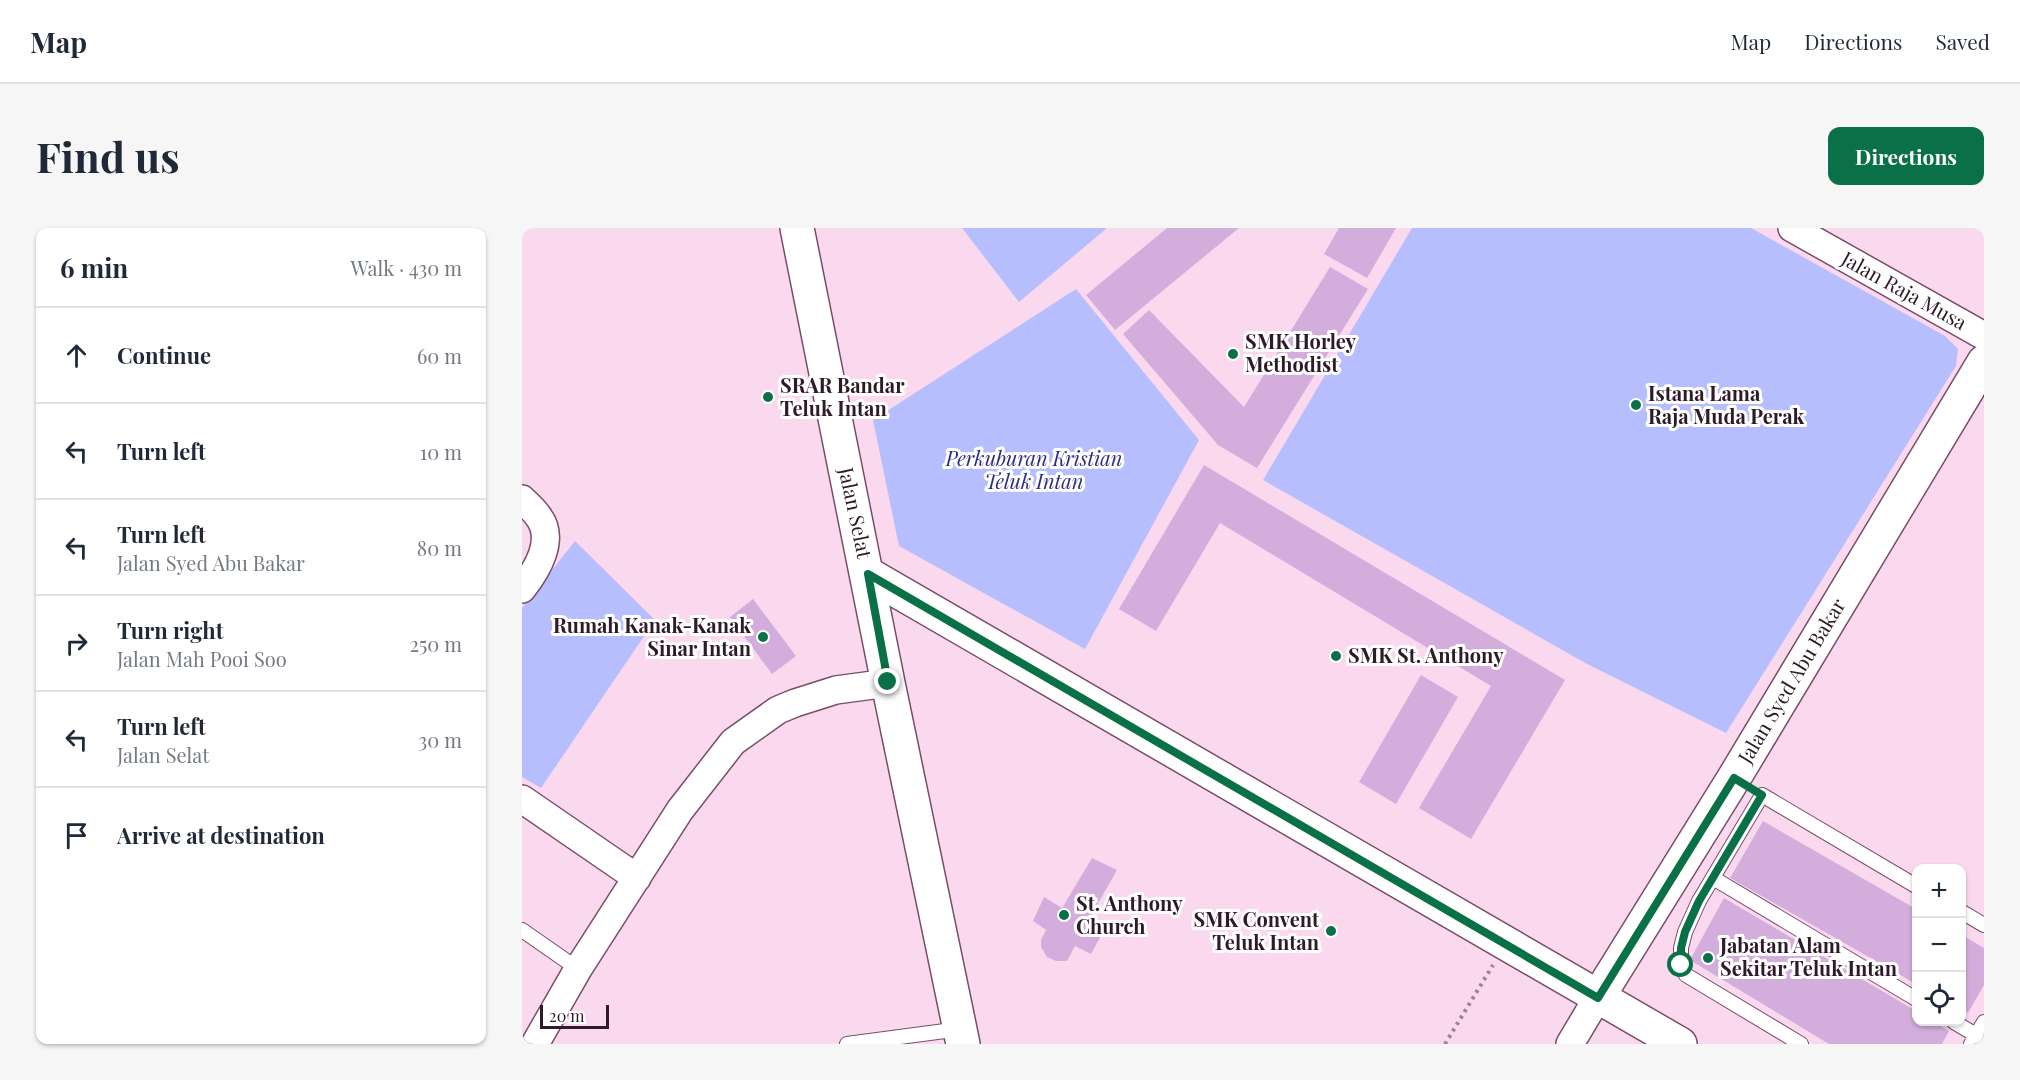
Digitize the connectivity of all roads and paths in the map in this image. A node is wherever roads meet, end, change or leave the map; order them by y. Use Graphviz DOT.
graph roads {
  1 [pos="797,228"];
  2 [pos="1792,228"];
  3 [pos="1984,336"];
  4 [pos="1984,362"];
  5 [pos="522,499"];
  6 [pos="868,574"];
  7 [pos="522,589"];
  8 [pos="888,682"];
  9 [pos="1748,787"];
  10 [pos="522,799"];
  11 [pos="638,878"];
  12 [pos="1713,878"];
  13 [pos="1912,883"];
  14 [pos="1966,914"];
  15 [pos="1984,925"];
  16 [pos="522,930"];
  17 [pos="1505,944"];
  18 [pos="578,969"];
  19 [pos="1912,996"];
  20 [pos="1598,998"];
  21 [pos="1984,1022"];
  22 [pos="1958,1026"];
  23 [pos="962,1037"];
  24 [pos="1973,1040"];
  25 [pos="1578,1041"];
  26 [pos="535,1044"];
  27 [pos="846,1044"];
  28 [pos="1445,1044"];
  29 [pos="1680,1044"];
  30 [pos="1801,1044"];
  1 -- 6 [label="street, Jalan Selat"];
  2 -- 3 [label="street, Jalan Raja Musa"];
  4 -- 9 [label="street, Jalan Syed Abu Bakar"];
  5 -- 7 [label="street"];
  6 -- 8 [label="street, Jalan Selat"];
  6 -- 17 [label="street"];
  8 -- 11 [label="street"];
  8 -- 23 [label="street, Jalan Selat"];
  9 -- 12 [label="lane"];
  9 -- 13 [label="lane"];
  9 -- 20 [label="street, Jalan Syed Abu Bakar"];
  10 -- 11 [label="street"];
  11 -- 18 [label="street"];
  12 -- 19 [label="lane"];
  12 -- 30 [label="lane"];
  14 -- 15 [label="lane"];
  16 -- 18 [label="lane"];
  17 -- 20 [label="street"];
  17 -- 28 [label="path"];
  18 -- 26 [label="street"];
  20 -- 25 [label="street"];
  20 -- 29 [label="street"];
  21 -- 24 [label="lane"];
  22 -- 24 [label="lane"];
  23 -- 27 [label="lane"];
}
